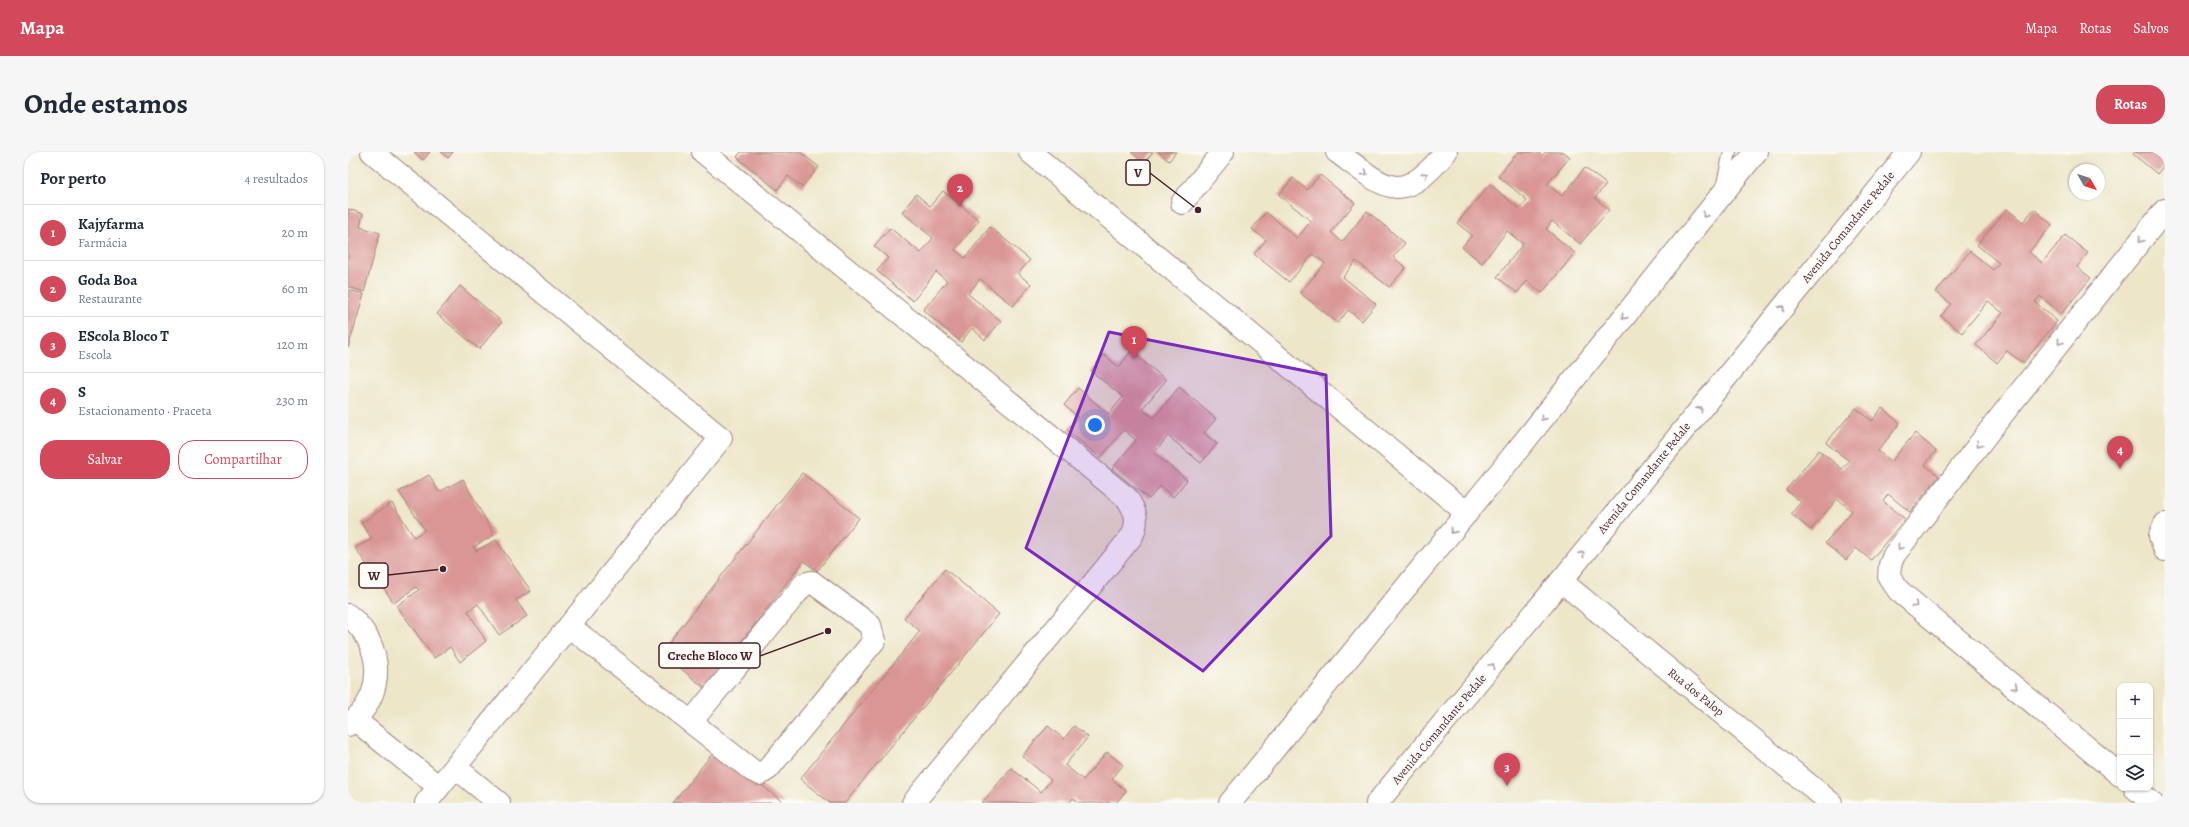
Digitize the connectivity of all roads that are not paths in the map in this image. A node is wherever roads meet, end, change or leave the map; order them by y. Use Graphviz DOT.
graph roads {
  1 [pos="372,152"];
  2 [pos="703,152"];
  3 [pos="1030,152"];
  4 [pos="1223,152"];
  5 [pos="1337,152"];
  6 [pos="1446,152"];
  7 [pos="1730,152"];
  8 [pos="1756,152"];
  9 [pos="1909,152"];
  10 [pos="1720,196"];
  11 [pos="1182,203"];
  12 [pos="2165,210"];
  13 [pos="1467,513"];
  14 [pos="2165,524"];
  15 [pos="2165,550"];
  16 [pos="1561,581"];
  17 [pos="348,615"];
  18 [pos="569,626"];
  19 [pos="691,722"];
  20 [pos="352,723"];
  21 [pos="455,767"];
  22 [pos="2117,772"];
  23 [pos="2138,791"];
  24 [pos="432,795"];
  25 [pos="499,803"];
  26 [pos="913,803"];
  27 [pos="1230,803"];
  28 [pos="1377,803"];
  29 [pos="1832,803"];
  30 [pos="2152,803"];
  1 -- 18 [label="street"];
  2 -- 26 [label="street"];
  3 -- 13 [label="street"];
  4 -- 11 [label="street"];
  5 -- 6 [label="street, one-way"];
  7 -- 10 [label="lane"];
  8 -- 10 [label="street"];
  16 -- 9 [label="street, Avenida Comandante Pedale, one-way"];
  10 -- 13 [label="street, one-way"];
  12 -- 22 [label="street, one-way"];
  13 -- 27 [label="street, one-way"];
  14 -- 15 [label="street"];
  28 -- 16 [label="street, Avenida Comandante Pedale, one-way"];
  16 -- 29 [label="street, Rua dos Palop"];
  17 -- 20 [label="street"];
  18 -- 19 [label="street"];
  18 -- 21 [label="street"];
  19 -- 19 [label="street"];
  20 -- 24 [label="street"];
  21 -- 24 [label="street"];
  21 -- 25 [label="street"];
  23 -- 30 [label="street"];
}
